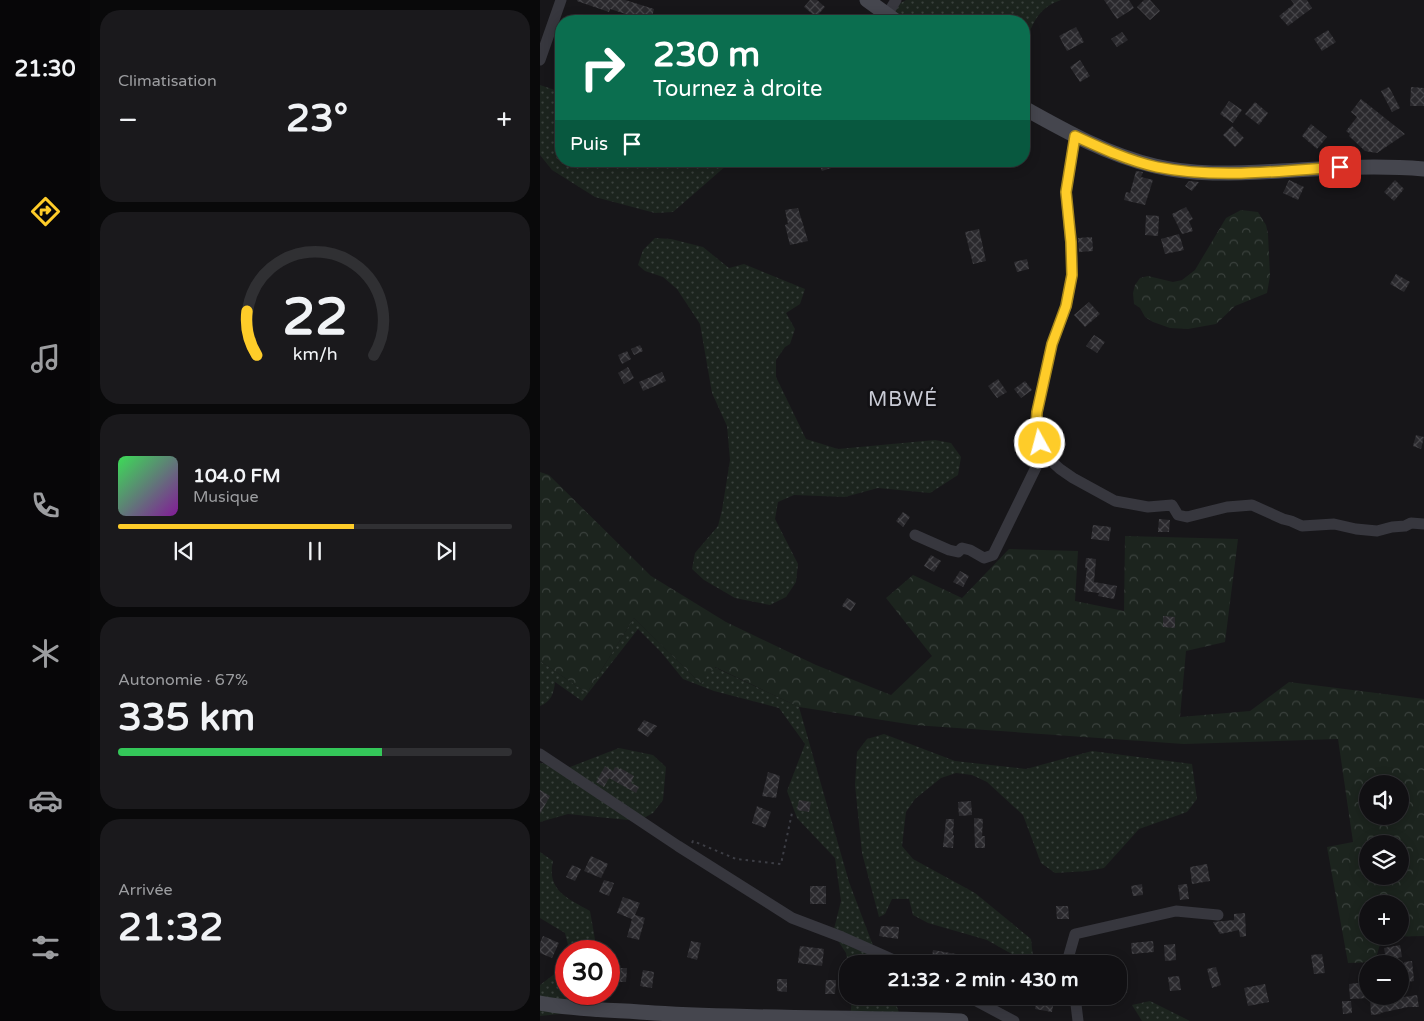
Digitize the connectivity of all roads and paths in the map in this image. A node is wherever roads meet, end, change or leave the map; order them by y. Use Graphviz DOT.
graph roads {
  1 [pos="561,0"];
  2 [pos="867,0"];
  3 [pos="896,0"];
  4 [pos="556,15"];
  5 [pos="888,15"];
  6 [pos="893,15"];
  7 [pos="555,17"];
  8 [pos="540,60"];
  9 [pos="1030,111"];
  10 [pos="1075,136"];
  11 [pos="1424,169"];
  12 [pos="1044,451"];
  13 [pos="1424,524"];
  14 [pos="915,535"];
  15 [pos="540,754"];
  16 [pos="792,813"];
  17 [pos="686,850"];
  18 [pos="1218,915"];
  19 [pos="883,955"];
  20 [pos="1069,955"];
  21 [pos="540,1003"];
  22 [pos="984,1005"];
  23 [pos="1076,1005"];
  24 [pos="858,1019"];
  25 [pos="961,1021"];
  26 [pos="1014,1021"];
  27 [pos="1078,1021"];
  1 -- 4 [label="street"];
  2 -- 5 [label="street"];
  3 -- 6 [label="street"];
  7 -- 8 [label="street"];
  9 -- 10 [label="street"];
  10 -- 11 [label="street"];
  10 -- 12 [label="street"];
  12 -- 13 [label="street"];
  12 -- 14 [label="street"];
  15 -- 17 [label="street"];
  16 -- 17 [label="path"];
  17 -- 19 [label="street"];
  18 -- 20 [label="street"];
  21 -- 24 [label="street"];
  22 -- 26 [label="street"];
  23 -- 27 [label="street"];
  24 -- 25 [label="street"];
}
